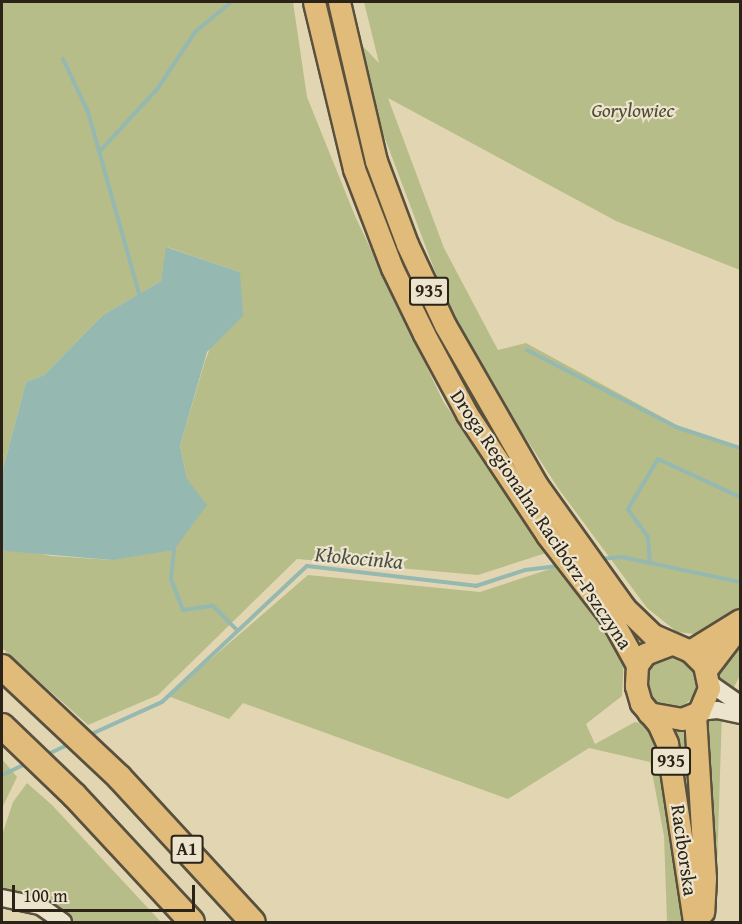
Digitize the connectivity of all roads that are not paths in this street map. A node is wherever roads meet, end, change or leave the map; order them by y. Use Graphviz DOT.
graph roads {
  1 [pos="314,2"];
  2 [pos="341,8"];
  3 [pos="741,620"];
  4 [pos="741,625"];
  5 [pos="681,647"];
  6 [pos="638,665"];
  7 [pos="2,667"];
  8 [pos="707,676"];
  9 [pos="741,704"];
  10 [pos="649,713"];
  11 [pos="697,713"];
  12 [pos="741,715"];
  13 [pos="2,727"];
  14 [pos="2,898"];
  15 [pos="63,922"];
  16 [pos="192,922"];
  17 [pos="253,922"];
  18 [pos="694,922"];
  19 [pos="701,922"];
  1 -- 6 [label="main road, Droga Regionalna Racibórz-Pszczyna / 935"];
  2 -- 5 [label="main road, Droga Regionalna Racibórz-Pszczyna / 935"];
  3 -- 5 [label="main road"];
  4 -- 8 [label="main road"];
  5 -- 6 [label="main road"];
  5 -- 8 [label="main road, 935"];
  6 -- 10 [label="main road, 935"];
  7 -- 17 [label="highway, A1"];
  8 -- 9 [label="street"];
  8 -- 11 [label="main road, 935"];
  10 -- 11 [label="main road, 935"];
  10 -- 18 [label="main road, Raciborska / 935"];
  11 -- 12 [label="street"];
  11 -- 19 [label="main road, Raciborska / 935"];
  13 -- 16 [label="highway, A1"];
  14 -- 15 [label="street"];
}
